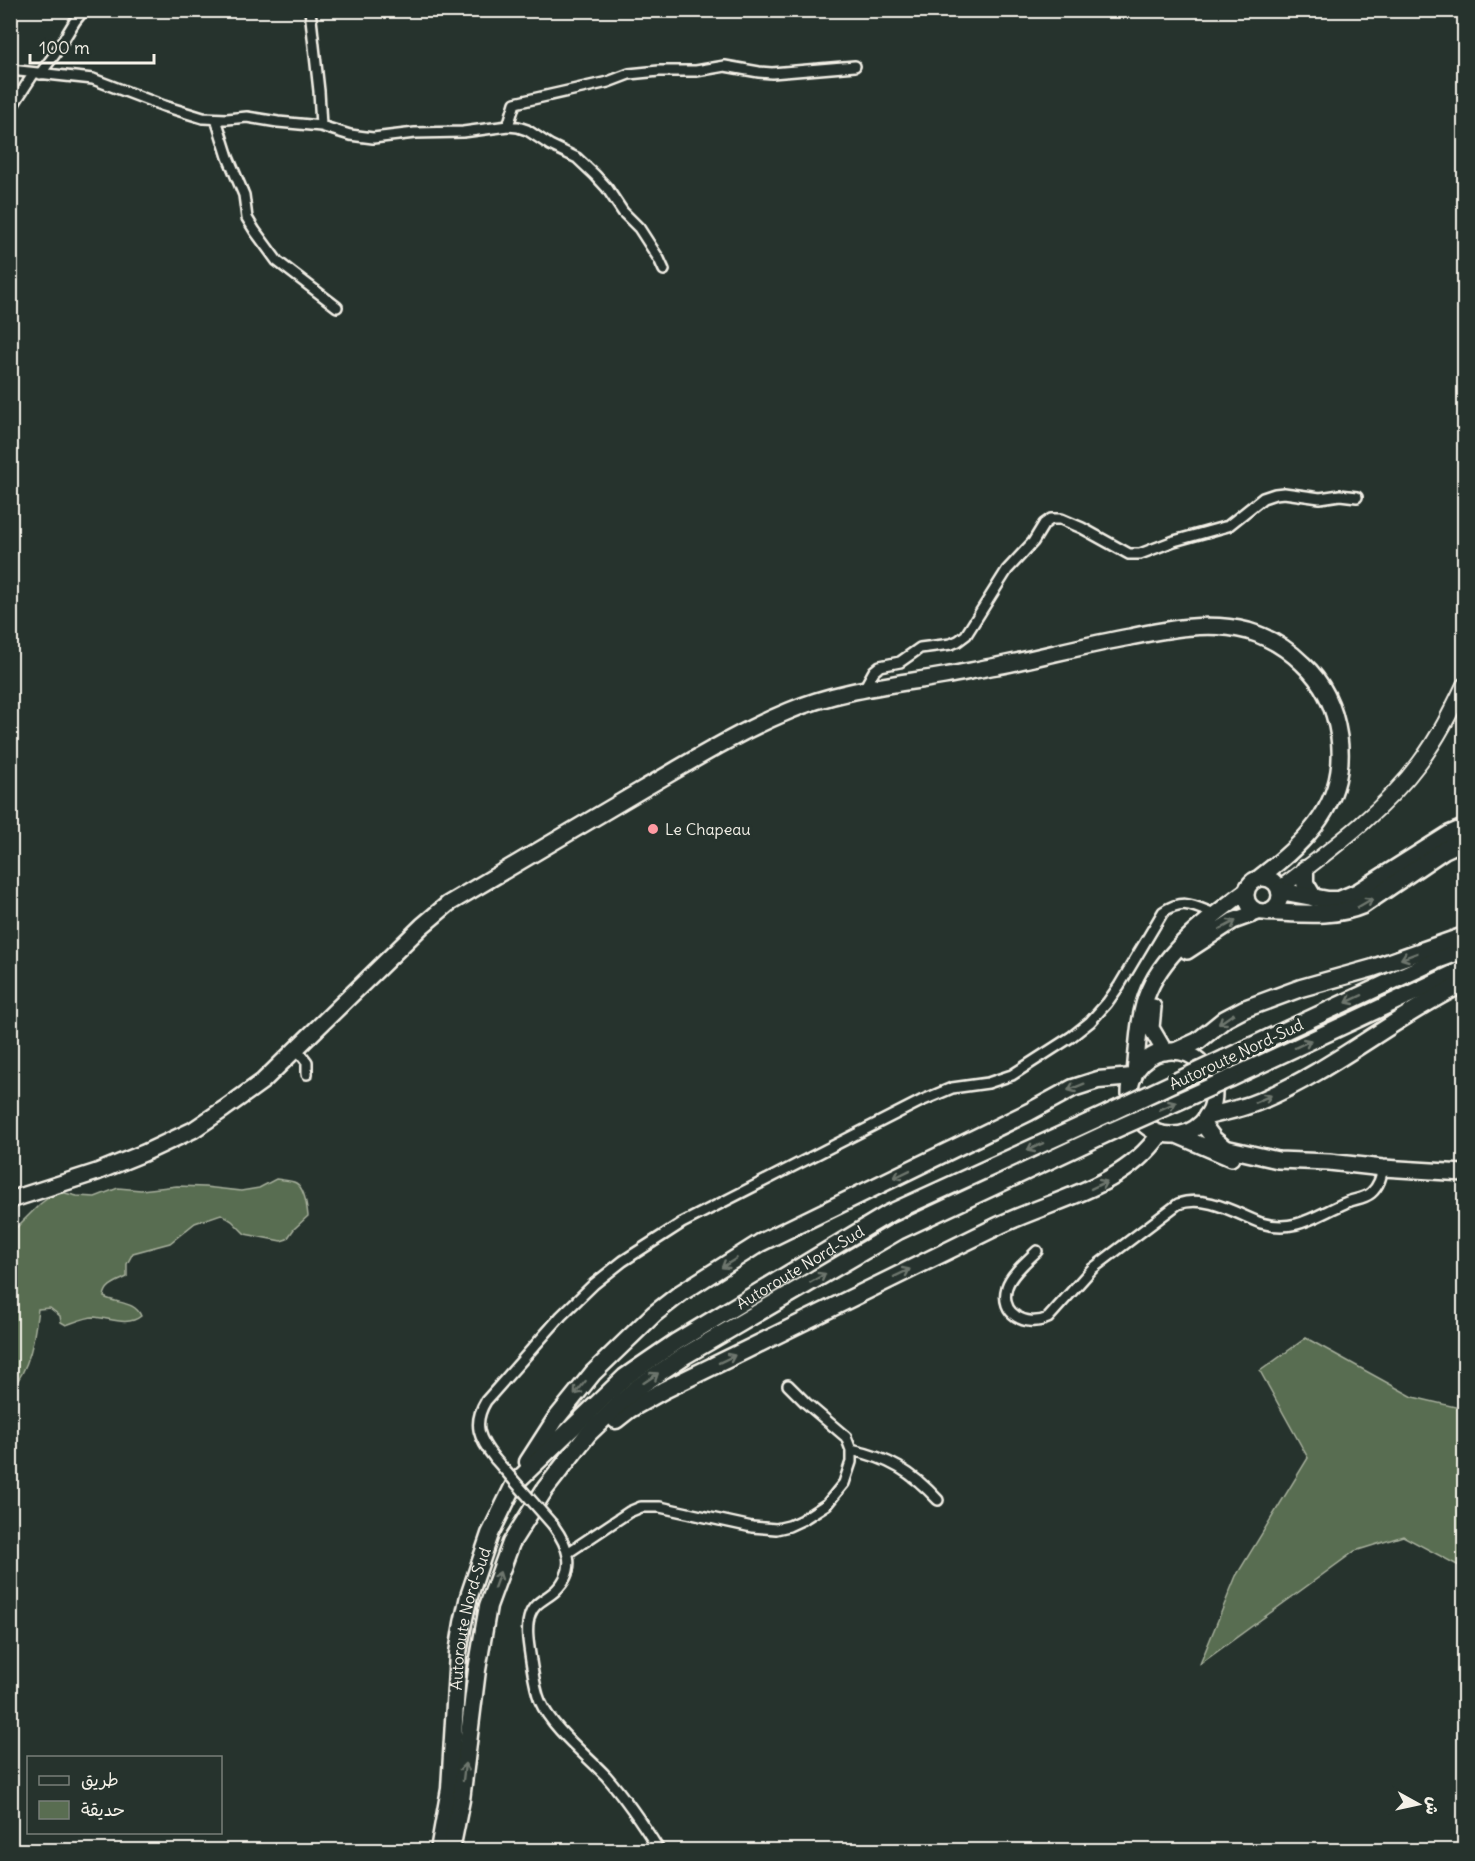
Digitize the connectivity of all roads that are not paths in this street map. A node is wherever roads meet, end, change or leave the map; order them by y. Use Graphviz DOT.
graph roads {
  1 [pos="84,10"];
  2 [pos="310,10"];
  3 [pos="855,66"];
  4 [pos="10,70"];
  5 [pos="37,74"];
  6 [pos="10,110"];
  7 [pos="216,119"];
  8 [pos="321,126"];
  9 [pos="508,126"];
  10 [pos="664,270"];
  11 [pos="338,307"];
  12 [pos="1357,497"];
  13 [pos="1464,685"];
  14 [pos="864,689"];
  15 [pos="1464,828"];
  16 [pos="1464,841"];
  17 [pos="1305,869"];
  18 [pos="1273,884"];
  19 [pos="1246,891"];
  20 [pos="1314,898"];
  21 [pos="1263,912"];
  22 [pos="1214,914"];
  23 [pos="1464,936"];
  24 [pos="1464,950"];
  25 [pos="1464,969"];
  26 [pos="1464,983"];
  27 [pos="297,1049"];
  28 [pos="1170,1051"];
  29 [pos="307,1074"];
  30 [pos="1134,1075"];
  31 [pos="1205,1119"];
  32 [pos="1174,1136"];
  33 [pos="1143,1155"];
  34 [pos="1383,1168"];
  35 [pos="1464,1173"];
  36 [pos="10,1200"];
  37 [pos="1037,1251"];
  38 [pos="788,1385"];
  39 [pos="851,1450"];
  40 [pos="515,1483"];
  41 [pos="545,1489"];
  42 [pos="938,1500"];
  43 [pos="569,1552"];
  44 [pos="439,1851"];
  45 [pos="451,1851"];
  46 [pos="659,1851"];
  1 -- 5 [label="street"];
  2 -- 8 [label="street"];
  3 -- 9 [label="street"];
  4 -- 5 [label="street"];
  5 -- 6 [label="street"];
  5 -- 7 [label="street"];
  7 -- 8 [label="street"];
  7 -- 11 [label="street"];
  8 -- 9 [label="street"];
  9 -- 10 [label="street"];
  12 -- 14 [label="street"];
  13 -- 17 [label="main road"];
  14 -- 18 [label="main road"];
  14 -- 27 [label="main road"];
  15 -- 20 [label="highway"];
  21 -- 16 [label="highway, one-way"];
  17 -- 18 [label="main road"];
  17 -- 20 [label="highway"];
  18 -- 19 [label="main road"];
  18 -- 20 [label="highway"];
  18 -- 21 [label="main road"];
  19 -- 21 [label="main road"];
  19 -- 22 [label="main road"];
  28 -- 21 [label="main road, one-way"];
  22 -- 30 [label="main road"];
  22 -- 43 [label="street, bridge"];
  23 -- 28 [label="highway, one-way"];
  24 -- 40 [label="highway, Autoroute Nord-Sud, one-way, bridge"];
  41 -- 25 [label="highway, Autoroute Nord-Sud, one-way, bridge"];
  31 -- 26 [label="highway, one-way"];
  27 -- 29 [label="street"];
  27 -- 36 [label="main road"];
  28 -- 30 [label="main road"];
  28 -- 31 [label="main road"];
  30 -- 32 [label="main road"];
  30 -- 40 [label="highway, one-way"];
  31 -- 32 [label="main road"];
  31 -- 34 [label="main road"];
  32 -- 33 [label="highway"];
  32 -- 33 [label="main road"];
  32 -- 34 [label="main road"];
  41 -- 33 [label="highway, one-way"];
  34 -- 35 [label="main road"];
  34 -- 37 [label="street"];
  38 -- 39 [label="street"];
  39 -- 42 [label="street"];
  39 -- 43 [label="street"];
  40 -- 44 [label="highway, Autoroute Nord-Sud"];
  45 -- 41 [label="highway, Autoroute Nord-Sud, one-way"];
  43 -- 46 [label="street"];
}
